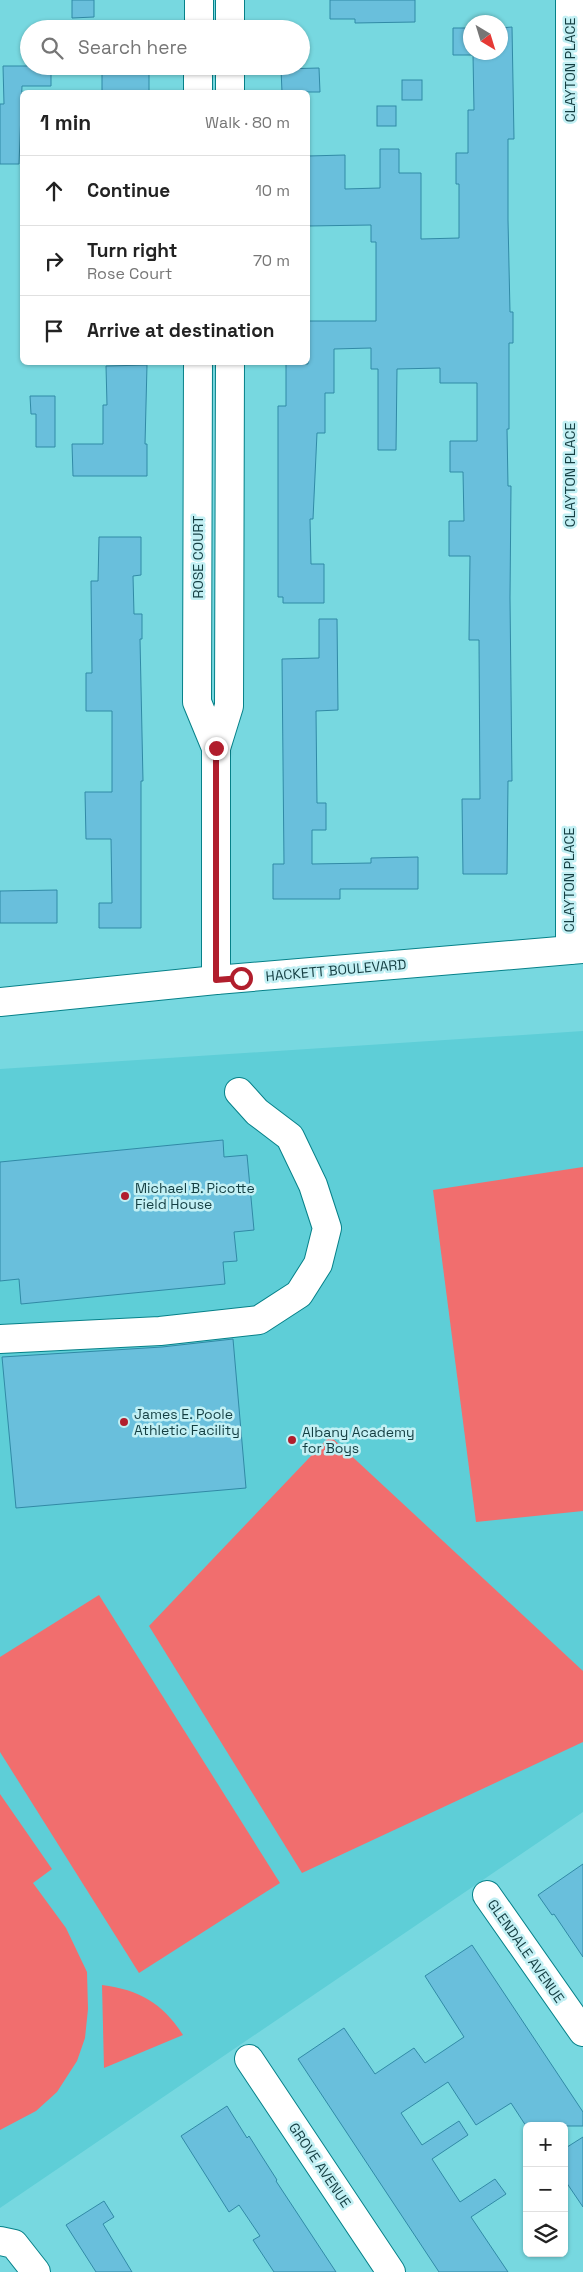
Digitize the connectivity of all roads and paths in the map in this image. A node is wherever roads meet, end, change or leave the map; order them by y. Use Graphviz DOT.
graph roads {
  1 [pos="198,0"];
  2 [pos="230,0"];
  3 [pos="570,0"];
  4 [pos="198,20"];
  5 [pos="230,20"];
  6 [pos="198,75"];
  7 [pos="230,75"];
  8 [pos="198,90"];
  9 [pos="230,90"];
  10 [pos="198,365"];
  11 [pos="230,365"];
  12 [pos="198,458"];
  13 [pos="230,459"];
  14 [pos="216,748"];
  15 [pos="576,950"];
  16 [pos="216,980"];
  17 [pos="0,1002"];
  18 [pos="239,1092"];
  19 [pos="0,1339"];
  20 [pos="487,1895"];
  21 [pos="583,2032"];
  22 [pos="249,2058"];
  23 [pos="7,2242"];
  24 [pos="36,2272"];
  25 [pos="391,2272"];
  1 -- 4 [label="street"];
  2 -- 5 [label="street"];
  3 -- 15 [label="street, CLAYTON PLACE"];
  6 -- 8 [label="street"];
  7 -- 9 [label="street"];
  10 -- 12 [label="street, ROSE COURT"];
  11 -- 13 [label="street, ROSE COURT"];
  12 -- 13 [label="street"];
  12 -- 14 [label="street, ROSE COURT"];
  13 -- 14 [label="street, ROSE COURT"];
  14 -- 16 [label="street, ROSE COURT"];
  15 -- 16 [label="street, HACKETT BOULEVARD"];
  16 -- 17 [label="street, HACKETT BOULEVARD"];
  18 -- 19 [label="street"];
  20 -- 21 [label="street, GLENDALE AVENUE"];
  22 -- 25 [label="street, GROVE AVENUE"];
  23 -- 24 [label="street"];
}
